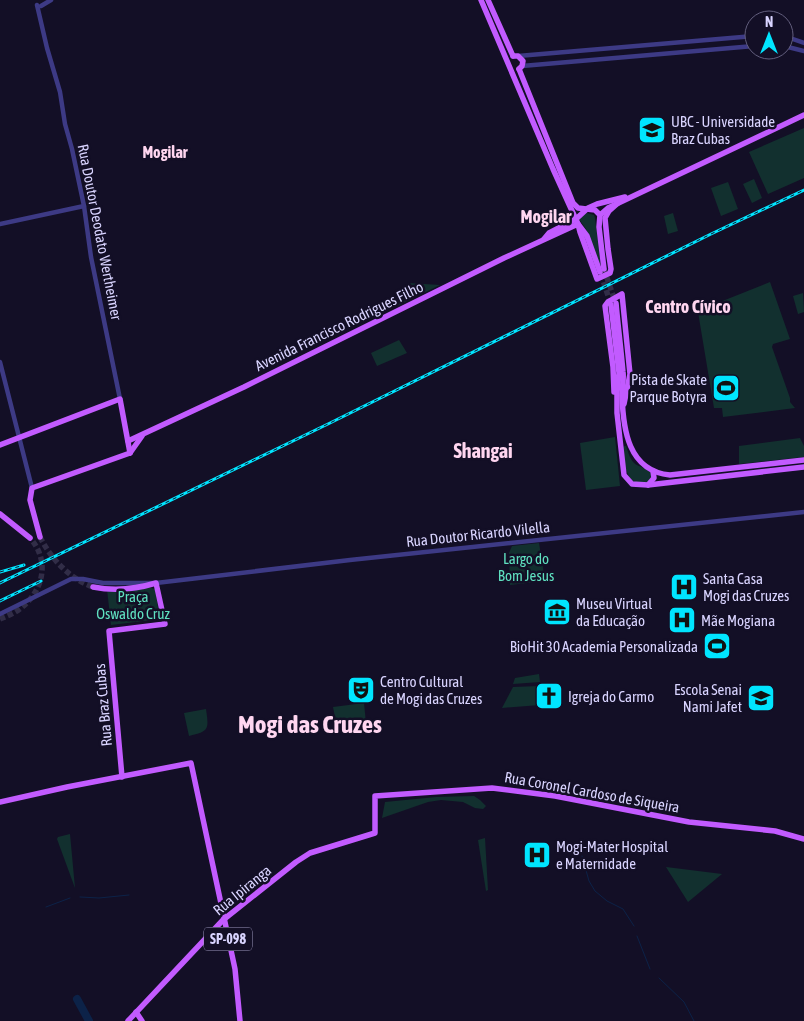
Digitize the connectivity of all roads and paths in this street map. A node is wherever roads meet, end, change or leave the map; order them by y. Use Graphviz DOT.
graph roads {
  1 [pos="51,0"];
  2 [pos="481,0"];
  3 [pos="488,0"];
  4 [pos="40,3"];
  5 [pos="744,37"];
  6 [pos="638,46"];
  7 [pos="628,47"];
  8 [pos="744,47"];
  9 [pos="636,55"];
  10 [pos="516,56"];
  11 [pos="630,56"];
  12 [pos="509,66"];
  13 [pos="520,68"];
  14 [pos="804,114"];
  15 [pos="635,195"];
  16 [pos="618,203"];
  17 [pos="84,206"];
  18 [pos="588,208"];
  19 [pos="600,215"];
  20 [pos="577,222"];
  21 [pos="0,224"];
  22 [pos="0,362"];
  23 [pos="120,399"];
  24 [pos="624,406"];
  25 [pos="617,413"];
  26 [pos="144,434"];
  27 [pos="20,437"];
  28 [pos="128,441"];
  29 [pos="0,445"];
  30 [pos="130,453"];
  31 [pos="804,460"];
  32 [pos="804,467"];
  33 [pos="654,471"];
  34 [pos="648,485"];
  35 [pos="32,488"];
  36 [pos="804,512"];
  37 [pos="0,514"];
  38 [pos="40,537"];
  39 [pos="30,538"];
  40 [pos="156,583"];
  41 [pos="93,587"];
  42 [pos="0,614"];
  43 [pos="122,777"];
  44 [pos="387,796"];
  45 [pos="0,802"];
  46 [pos="375,810"];
  47 [pos="804,839"];
  48 [pos="223,920"];
  49 [pos="136,1012"];
  50 [pos="128,1021"];
  51 [pos="142,1021"];
  52 [pos="240,1021"];
  1 -- 4 [label="street"];
  2 -- 12 [label="main road"];
  3 -- 10 [label="main road"];
  4 -- 17 [label="street, Rua Doutor Deodato Wertheimer"];
  5 -- 6 [label="street"];
  6 -- 7 [label="street"];
  6 -- 9 [label="street"];
  7 -- 10 [label="street"];
  7 -- 11 [label="street"];
  8 -- 9 [label="street"];
  9 -- 11 [label="street"];
  10 -- 12 [label="main road"];
  10 -- 13 [label="main road"];
  11 -- 13 [label="street"];
  12 -- 13 [label="main road"];
  12 -- 20 [label="main road"];
  13 -- 18 [label="main road"];
  14 -- 15 [label="main road, Avenida Francisco Rodrigues Filho"];
  15 -- 16 [label="main road, Avenida Francisco Rodrigues Filho"];
  15 -- 18 [label="main road, Avenida Francisco Rodrigues Filho"];
  16 -- 19 [label="main road, Avenida Francisco Rodrigues Filho"];
  16 -- 20 [label="main road"];
  17 -- 21 [label="street"];
  17 -- 23 [label="street, Rua Doutor Deodato Wertheimer"];
  18 -- 19 [label="main road"];
  18 -- 20 [label="main road, Avenida Francisco Rodrigues Filho"];
  19 -- 20 [label="main road"];
  20 -- 26 [label="main road, Avenida Francisco Rodrigues Filho"];
  22 -- 27 [label="street"];
  23 -- 27 [label="main road"];
  23 -- 28 [label="main road, Rua Doutor Deodato Wertheimer"];
  24 -- 25 [label="main road"];
  24 -- 25 [label="main road"];
  24 -- 33 [label="main road"];
  25 -- 34 [label="main road"];
  26 -- 28 [label="main road, Avenida Francisco Rodrigues Filho"];
  26 -- 30 [label="main road, Avenida Francisco Rodrigues Filho"];
  27 -- 29 [label="main road"];
  27 -- 35 [label="street"];
  28 -- 30 [label="main road, Rua Doutor Deodato Wertheimer"];
  30 -- 35 [label="main road"];
  31 -- 33 [label="main road"];
  32 -- 34 [label="main road"];
  33 -- 34 [label="main road"];
  35 -- 38 [label="main road"];
  36 -- 40 [label="street, Rua Doutor Ricardo Vilella"];
  37 -- 39 [label="main road"];
  40 -- 41 [label="main road"];
  40 -- 42 [label="street, Rua Doutor Ricardo Vilella"];
  40 -- 43 [label="main road, Rua Braz Cubas"];
  43 -- 45 [label="main road"];
  43 -- 48 [label="main road, SP-098"];
  44 -- 46 [label="main road"];
  44 -- 46 [label="main road, Rua Coronel Cardoso de Siqueira"];
  44 -- 47 [label="main road, Rua Coronel Cardoso de Siqueira"];
  46 -- 48 [label="main road, Rua Ipiranga"];
  48 -- 49 [label="main road, Rua Ipiranga"];
  48 -- 52 [label="main road, SP-098"];
  49 -- 50 [label="main road, Rua Ipiranga"];
  49 -- 51 [label="main road"];
}
